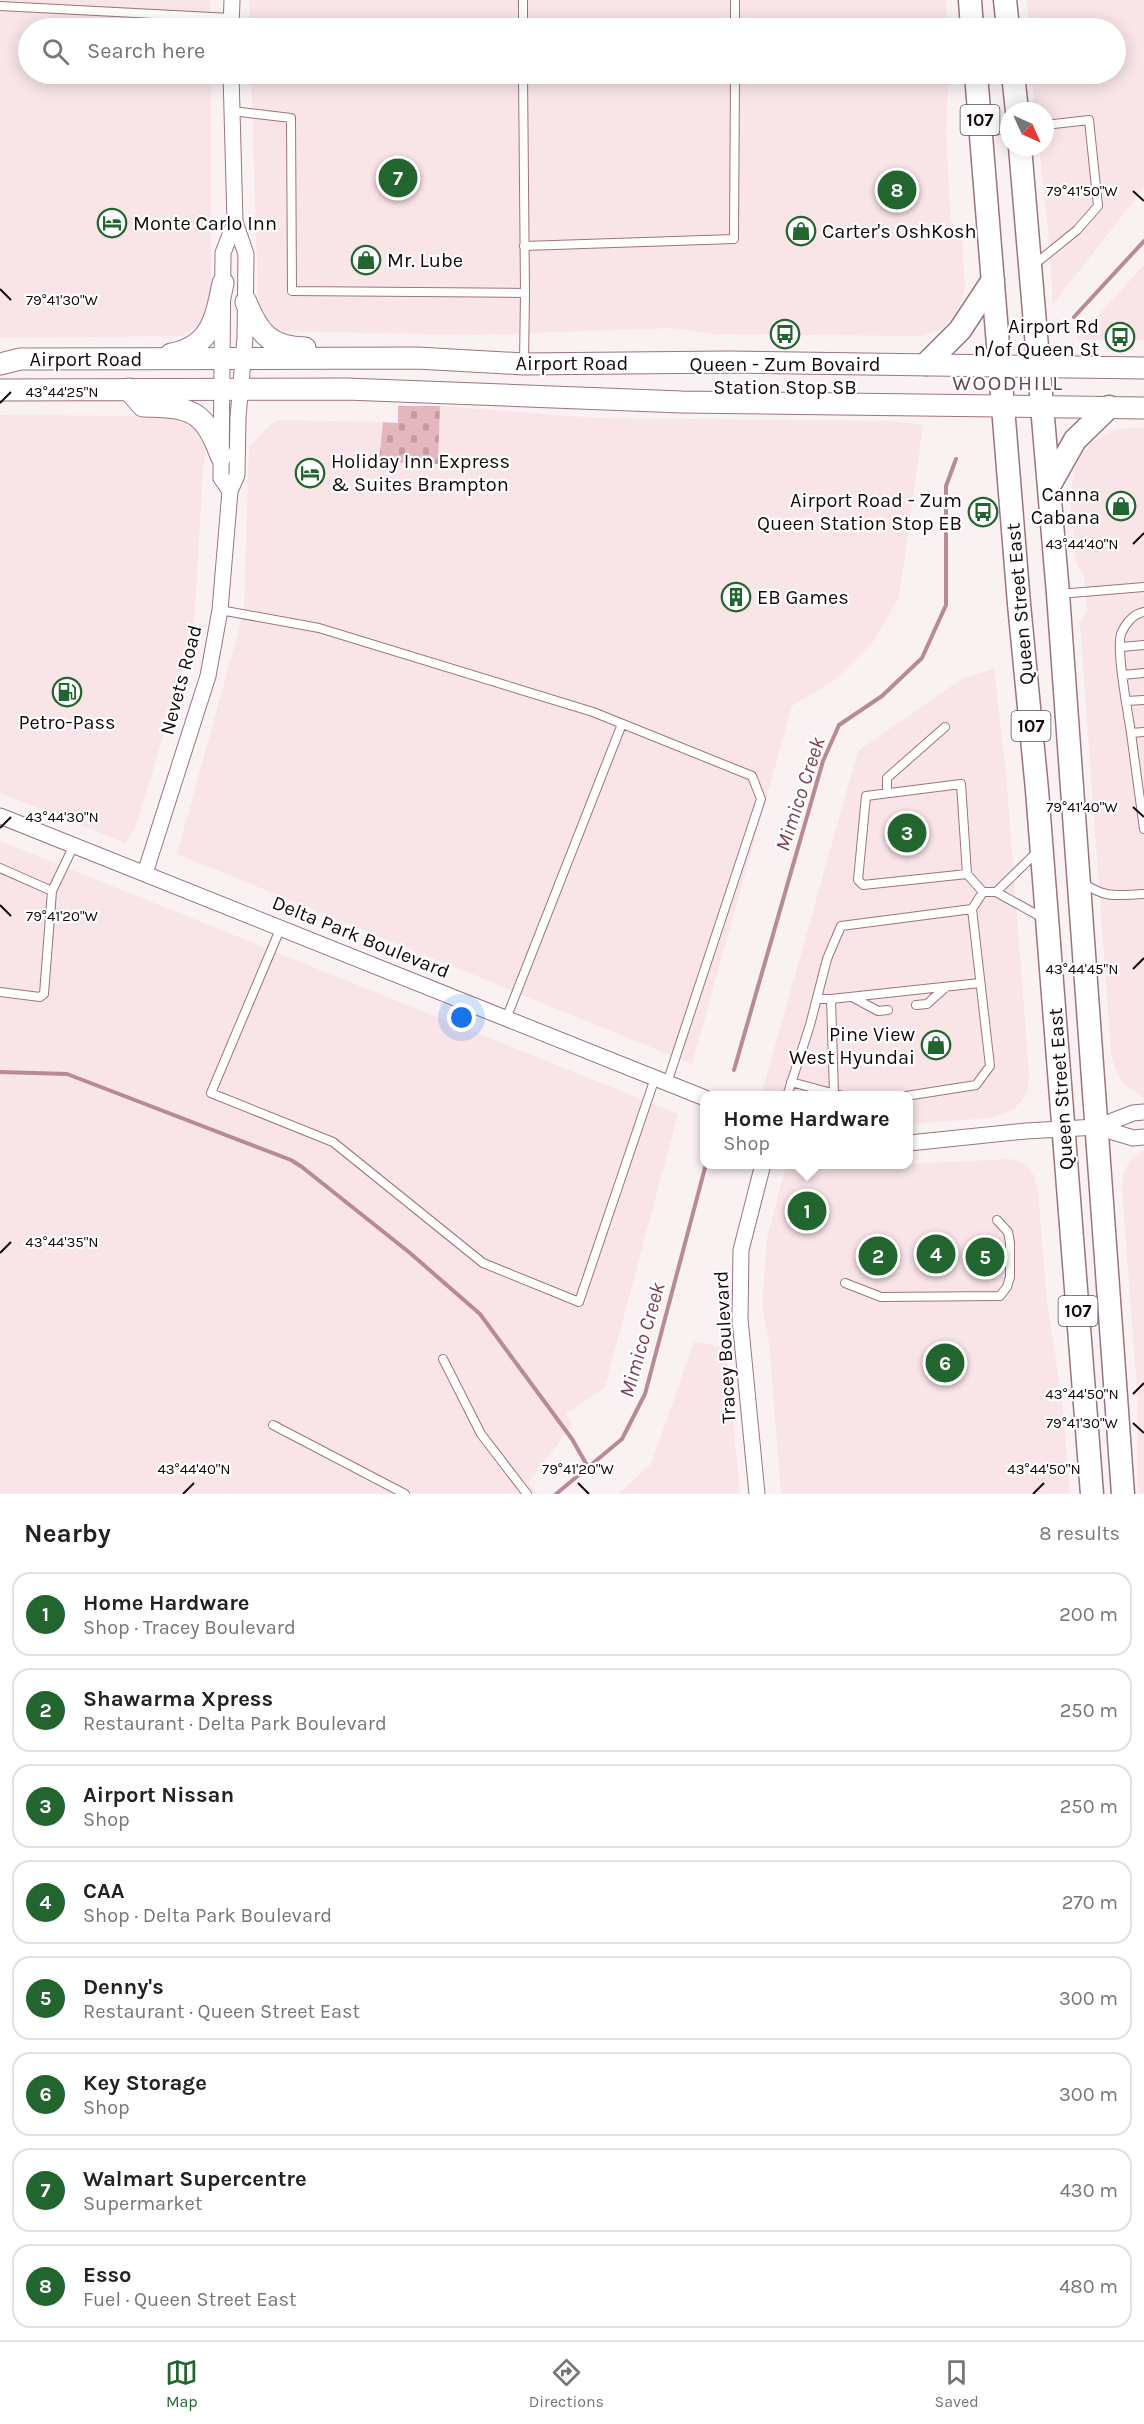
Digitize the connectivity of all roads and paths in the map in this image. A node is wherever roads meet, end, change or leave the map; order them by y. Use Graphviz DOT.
graph roads {
  1 [pos="231,0"];
  2 [pos="523,0"];
  3 [pos="735,0"];
  4 [pos="970,0"];
  5 [pos="1005,0"];
  6 [pos="0,6"];
  7 [pos="163,18"];
  8 [pos="231,18"];
  9 [pos="523,18"];
  10 [pos="735,18"];
  11 [pos="971,18"];
  12 [pos="1007,18"];
  13 [pos="231,84"];
  14 [pos="523,84"];
  15 [pos="735,84"];
  16 [pos="977,84"];
  17 [pos="1014,84"];
  18 [pos="1016,102"];
  19 [pos="231,111"];
  20 [pos="1054,124"];
  21 [pos="1000,130"];
  22 [pos="981,132"];
  23 [pos="1021,156"];
  24 [pos="235,222"];
  25 [pos="525,246"];
  26 [pos="1031,267"];
  27 [pos="993,280"];
  28 [pos="222,284"];
  29 [pos="525,293"];
  30 [pos="246,302"];
  31 [pos="222,358"];
  32 [pos="342,358"];
  33 [pos="146,359"];
  34 [pos="244,359"];
  35 [pos="0,364"];
  36 [pos="524,364"];
  37 [pos="926,364"];
  38 [pos="1000,365"];
  39 [pos="1039,365"];
  40 [pos="1144,368"];
  41 [pos="128,389"];
  42 [pos="231,389"];
  43 [pos="0,390"];
  44 [pos="1003,405"];
  45 [pos="1042,406"];
  46 [pos="1109,407"];
  47 [pos="1144,408"];
  48 [pos="221,456"];
  49 [pos="1049,486"];
  50 [pos="230,491"];
  51 [pos="1144,587"];
  52 [pos="1058,594"];
  53 [pos="220,610"];
  54 [pos="1144,612"];
  55 [pos="1144,645"];
  56 [pos="1121,647"];
  57 [pos="1144,673"];
  58 [pos="1123,675"];
  59 [pos="1144,700"];
  60 [pos="1126,701"];
  61 [pos="622,724"];
  62 [pos="945,728"];
  63 [pos="1144,732"];
  64 [pos="1131,733"];
  65 [pos="887,794"];
  66 [pos="0,816"];
  67 [pos="1144,829"];
  68 [pos="74,845"];
  69 [pos="1042,847"];
  70 [pos="0,868"];
  71 [pos="145,873"];
  72 [pos="967,874"];
  73 [pos="1077,879"];
  74 [pos="52,891"];
  75 [pos="983,892"];
  76 [pos="996,892"];
  77 [pos="1144,894"];
  78 [pos="972,909"];
  79 [pos="1080,910"];
  80 [pos="1048,921"];
  81 [pos="281,927"];
  82 [pos="980,982"];
  83 [pos="947,986"];
  84 [pos="0,992"];
  85 [pos="852,997"];
  86 [pos="817,999"];
  87 [pos="831,999"];
  88 [pos="916,1005"];
  89 [pos="888,1010"];
  90 [pos="506,1019"];
  91 [pos="661,1080"];
  92 [pos="791,1082"];
  93 [pos="788,1091"];
  94 [pos="826,1091"];
  95 [pos="834,1091"];
  96 [pos="913,1094"];
  97 [pos="700,1096"];
  98 [pos="1144,1112"];
  99 [pos="1097,1127"];
  100 [pos="1064,1128"];
  101 [pos="1144,1137"];
  102 [pos="913,1143"];
  103 [pos="762,1169"];
  104 [pos="996,1220"];
  105 [pos="845,1283"];
  106 [pos="443,1359"];
  107 [pos="273,1425"];
  108 [pos="405,1494"];
  109 [pos="527,1494"];
  110 [pos="757,1494"];
  111 [pos="1092,1494"];
  112 [pos="1123,1494"];
  1 -- 8 [label="street"];
  2 -- 9 [label="lane"];
  3 -- 10 [label="lane"];
  4 -- 11 [label="main road"];
  5 -- 12 [label="main road"];
  6 -- 7 [label="lane"];
  13 -- 19 [label="street"];
  14 -- 25 [label="lane"];
  15 -- 25 [label="lane"];
  16 -- 22 [label="main road, Queen Street East / 107"];
  17 -- 18 [label="main road, 107"];
  19 -- 24 [label="street"];
  19 -- 29 [label="lane"];
  20 -- 26 [label="lane"];
  21 -- 22 [label="lane"];
  22 -- 27 [label="main road, Queen Street East / 107"];
  23 -- 26 [label="main road, Queen Street East / 107"];
  24 -- 28 [label="street"];
  24 -- 30 [label="street"];
  25 -- 29 [label="lane"];
  26 -- 39 [label="main road, Queen Street East / 107"];
  27 -- 37 [label="main road"];
  27 -- 38 [label="main road, Queen Street East / 107"];
  28 -- 31 [label="street"];
  28 -- 33 [label="main road"];
  29 -- 36 [label="lane"];
  30 -- 32 [label="main road"];
  30 -- 34 [label="street"];
  31 -- 33 [label="main road, Airport Road"];
  31 -- 34 [label="main road, Airport Road"];
  31 -- 42 [label="street"];
  32 -- 34 [label="main road, Airport Road"];
  32 -- 36 [label="main road, Airport Road"];
  33 -- 35 [label="main road, Airport Road"];
  34 -- 42 [label="street"];
  36 -- 37 [label="main road, Airport Road"];
  37 -- 38 [label="main road, Airport Road"];
  38 -- 39 [label="main road, Airport Road"];
  38 -- 44 [label="main road, Queen Street East / 107"];
  39 -- 40 [label="main road, Airport Road"];
  39 -- 45 [label="main road, Queen Street East / 107"];
  41 -- 42 [label="main road, Airport Road"];
  41 -- 43 [label="main road, Airport Road"];
  41 -- 48 [label="main road"];
  42 -- 44 [label="main road, Airport Road"];
  42 -- 48 [label="street, Nevets Road"];
  42 -- 50 [label="street, Nevets Road"];
  44 -- 45 [label="main road, Airport Road"];
  44 -- 69 [label="main road, Queen Street East / 107"];
  45 -- 46 [label="main road, Airport Road"];
  45 -- 49 [label="main road, Queen Street East / 107"];
  46 -- 47 [label="main road, Airport Road"];
  46 -- 49 [label="main road"];
  48 -- 50 [label="street, Nevets Road"];
  49 -- 52 [label="main road, Queen Street East / 107"];
  50 -- 53 [label="street, Nevets Road"];
  51 -- 52 [label="lane"];
  52 -- 73 [label="main road, Queen Street East / 107"];
  53 -- 61 [label="lane"];
  53 -- 71 [label="street, Nevets Road"];
  54 -- 56 [label="lane"];
  55 -- 56 [label="lane"];
  56 -- 58 [label="lane"];
  57 -- 58 [label="lane"];
  58 -- 60 [label="lane"];
  59 -- 60 [label="lane"];
  60 -- 64 [label="lane"];
  61 -- 90 [label="lane"];
  61 -- 91 [label="lane"];
  62 -- 65 [label="lane"];
  63 -- 64 [label="lane"];
  64 -- 67 [label="lane"];
  65 -- 72 [label="lane"];
  65 -- 72 [label="lane"];
  66 -- 68 [label="street, Delta Park Boulevard"];
  68 -- 71 [label="street, Delta Park Boulevard"];
  68 -- 74 [label="lane"];
  69 -- 76 [label="lane"];
  69 -- 79 [label="main road"];
  69 -- 80 [label="main road, Queen Street East / 107"];
  70 -- 74 [label="lane"];
  71 -- 81 [label="street, Delta Park Boulevard"];
  72 -- 75 [label="lane"];
  73 -- 77 [label="lane"];
  73 -- 79 [label="main road, Queen Street East / 107"];
  74 -- 84 [label="lane"];
  75 -- 76 [label="lane"];
  75 -- 78 [label="lane"];
  76 -- 80 [label="lane"];
  78 -- 82 [label="lane"];
  78 -- 86 [label="lane"];
  79 -- 99 [label="main road, Queen Street East / 107"];
  80 -- 100 [label="main road, Queen Street East / 107"];
  81 -- 90 [label="street, Delta Park Boulevard"];
  81 -- 91 [label="lane"];
  82 -- 83 [label="lane"];
  82 -- 96 [label="lane"];
  83 -- 85 [label="lane"];
  83 -- 88 [label="lane"];
  85 -- 87 [label="lane"];
  85 -- 89 [label="lane"];
  86 -- 87 [label="lane"];
  86 -- 92 [label="lane"];
  87 -- 95 [label="lane"];
  90 -- 91 [label="street, Delta Park Boulevard"];
  91 -- 97 [label="street, Delta Park Boulevard"];
  92 -- 93 [label="lane"];
  92 -- 94 [label="lane"];
  98 -- 99 [label="street"];
  99 -- 100 [label="street"];
  99 -- 101 [label="street"];
  99 -- 112 [label="main road, Queen Street East / 107"];
  100 -- 102 [label="street"];
  100 -- 111 [label="main road, Queen Street East / 107"];
  103 -- 110 [label="street, Tracey Boulevard"];
  104 -- 105 [label="lane"];
  106 -- 109 [label="lane"];
  107 -- 108 [label="lane"];
}
